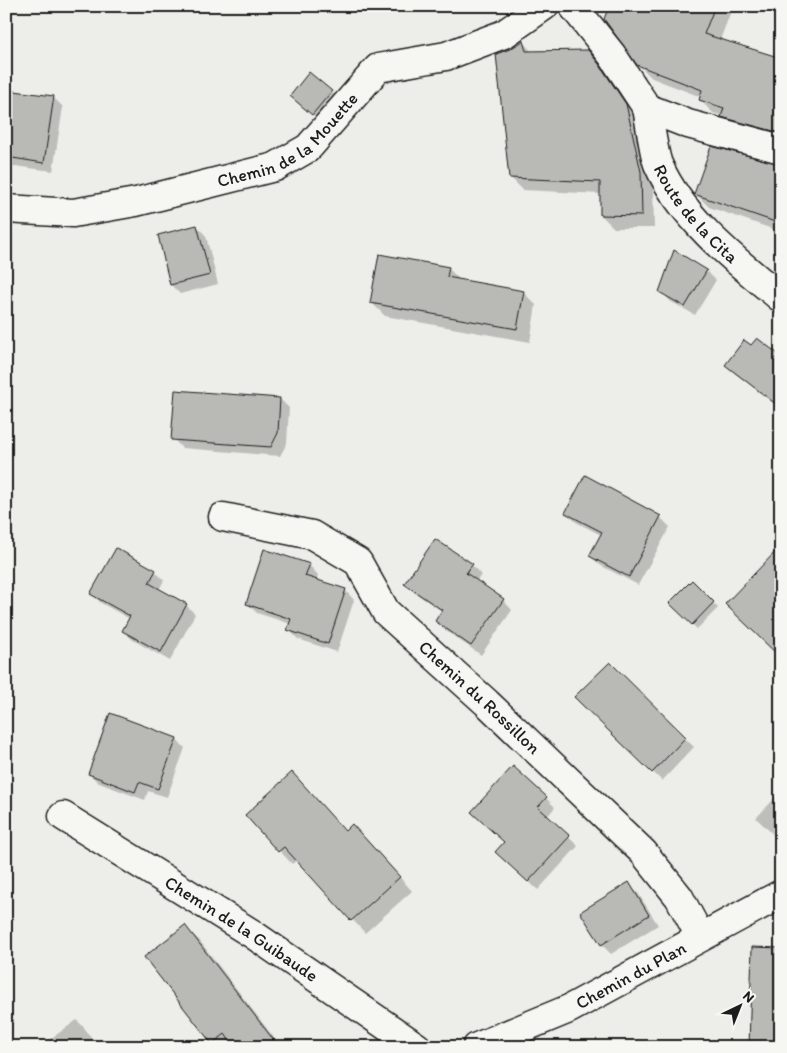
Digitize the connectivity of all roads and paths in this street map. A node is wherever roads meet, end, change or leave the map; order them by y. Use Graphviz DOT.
graph roads {
  1 [pos="544,6"];
  2 [pos="573,6"];
  3 [pos="648,108"];
  4 [pos="781,149"];
  5 [pos="6,209"];
  6 [pos="781,298"];
  7 [pos="223,517"];
  8 [pos="63,816"];
  9 [pos="781,894"];
  10 [pos="700,936"];
  11 [pos="417,1047"];
  12 [pos="477,1047"];
  1 -- 5 [label="street, Chemin de la Mouette"];
  2 -- 3 [label="street"];
  3 -- 4 [label="street"];
  3 -- 6 [label="street, Route de la Cita"];
  7 -- 10 [label="street, Chemin du Rossillon"];
  8 -- 11 [label="street, Chemin de la Guibaude"];
  9 -- 10 [label="street, Chemin du Plan"];
  10 -- 12 [label="street, Chemin du Plan"];
}
